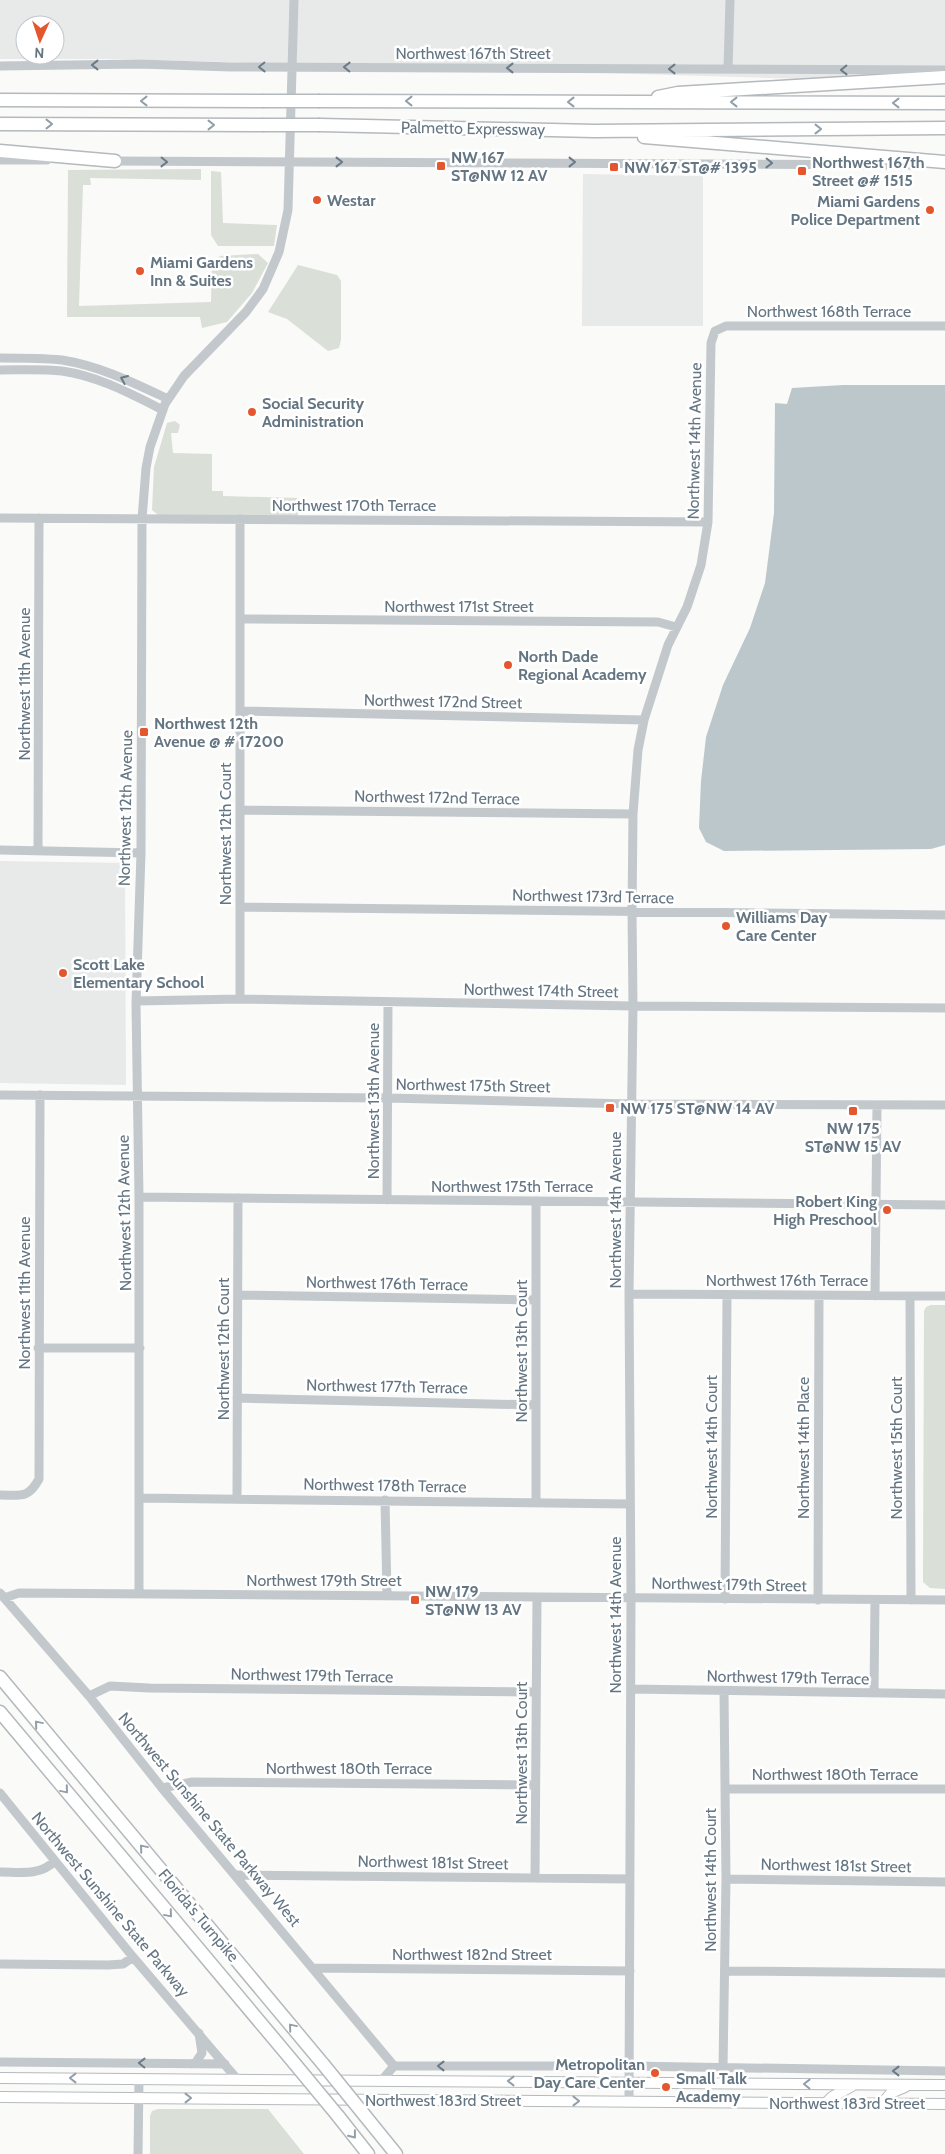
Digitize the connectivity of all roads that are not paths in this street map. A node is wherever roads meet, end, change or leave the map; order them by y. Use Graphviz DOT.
graph roads {
  1 [pos="294,0"];
  2 [pos="730,0"];
  3 [pos="0,66"];
  4 [pos="293,66"];
  5 [pos="728,69"];
  6 [pos="945,70"];
  7 [pos="945,77"];
  8 [pos="0,93"];
  9 [pos="0,100"];
  10 [pos="54,100"];
  11 [pos="638,102"];
  12 [pos="945,103"];
  13 [pos="0,124"];
  14 [pos="945,128"];
  15 [pos="594,130"];
  16 [pos="0,151"];
  17 [pos="0,160"];
  18 [pos="116,161"];
  19 [pos="290,163"];
  20 [pos="945,163"];
  21 [pos="945,326"];
  22 [pos="715,331"];
  23 [pos="0,358"];
  24 [pos="63,360"];
  25 [pos="0,370"];
  26 [pos="63,372"];
  27 [pos="168,399"];
  28 [pos="163,410"];
  29 [pos="0,518"];
  30 [pos="40,518"];
  31 [pos="142,519"];
  32 [pos="240,519"];
  33 [pos="708,522"];
  34 [pos="240,619"];
  35 [pos="676,627"];
  36 [pos="241,712"];
  37 [pos="644,720"];
  38 [pos="240,810"];
  39 [pos="633,814"];
  40 [pos="0,850"];
  41 [pos="38,850"];
  42 [pos="141,852"];
  43 [pos="240,907"];
  44 [pos="632,912"];
  45 [pos="945,915"];
  46 [pos="240,999"];
  47 [pos="136,1001"];
  48 [pos="388,1003"];
  49 [pos="633,1006"];
  50 [pos="945,1008"];
  51 [pos="0,1095"];
  52 [pos="40,1095"];
  53 [pos="137,1096"];
  54 [pos="388,1098"];
  55 [pos="631,1104"];
  56 [pos="877,1105"];
  57 [pos="945,1105"];
  58 [pos="139,1197"];
  59 [pos="238,1198"];
  60 [pos="387,1200"];
  61 [pos="536,1201"];
  62 [pos="630,1201"];
  63 [pos="876,1204"];
  64 [pos="945,1204"];
  65 [pos="629,1294"];
  66 [pos="727,1295"];
  67 [pos="238,1296"];
  68 [pos="819,1296"];
  69 [pos="875,1296"];
  70 [pos="910,1296"];
  71 [pos="945,1296"];
  72 [pos="536,1300"];
  73 [pos="38,1348"];
  74 [pos="140,1348"];
  75 [pos="237,1398"];
  76 [pos="536,1405"];
  77 [pos="0,1495"];
  78 [pos="139,1498"];
  79 [pos="237,1500"];
  80 [pos="386,1500"];
  81 [pos="536,1502"];
  82 [pos="630,1504"];
  83 [pos="139,1593"];
  84 [pos="387,1595"];
  85 [pos="2,1596"];
  86 [pos="631,1597"];
  87 [pos="537,1598"];
  88 [pos="725,1599"];
  89 [pos="818,1600"];
  90 [pos="875,1600"];
  91 [pos="911,1600"];
  92 [pos="945,1600"];
  93 [pos="0,1677"];
  94 [pos="630,1689"];
  95 [pos="724,1691"];
  96 [pos="536,1692"];
  97 [pos="874,1693"];
  98 [pos="945,1694"];
  99 [pos="89,1696"];
  100 [pos="0,1712"];
  101 [pos="535,1784"];
  102 [pos="162,1788"];
  103 [pos="725,1789"];
  104 [pos="945,1789"];
  105 [pos="0,1793"];
  106 [pos="55,1861"];
  107 [pos="0,1872"];
  108 [pos="236,1875"];
  109 [pos="535,1878"];
  110 [pos="630,1879"];
  111 [pos="726,1879"];
  112 [pos="945,1882"];
  113 [pos="133,1957"];
  114 [pos="0,1964"];
  115 [pos="314,1968"];
  116 [pos="630,1970"];
  117 [pos="725,1971"];
  118 [pos="945,1973"];
  119 [pos="199,2032"];
  120 [pos="0,2062"];
  121 [pos="192,2064"];
  122 [pos="225,2064"];
  123 [pos="394,2066"];
  124 [pos="629,2066"];
  125 [pos="723,2068"];
  126 [pos="945,2071"];
  127 [pos="0,2078"];
  128 [pos="140,2079"];
  129 [pos="237,2079"];
  130 [pos="382,2080"];
  131 [pos="629,2082"];
  132 [pos="856,2084"];
  133 [pos="911,2085"];
  134 [pos="945,2085"];
  135 [pos="0,2096"];
  136 [pos="139,2098"];
  137 [pos="629,2101"];
  138 [pos="826,2103"];
  139 [pos="882,2104"];
  140 [pos="945,2104"];
  141 [pos="138,2154"];
  142 [pos="368,2154"];
  143 [pos="396,2154"];
  1 -- 4 [label="street"];
  2 -- 5 [label="street"];
  4 -- 3 [label="street, Northwest 167th Street, one-way"];
  5 -- 4 [label="street, Northwest 167th Street, one-way"];
  4 -- 19 [label="street, Northwest 12th Avenue"];
  6 -- 5 [label="street, Northwest 167th Street, one-way"];
  7 -- 11 [label="highway"];
  8 -- 10 [label="highway"];
  9 -- 10 [label="highway, Palmetto Expressway"];
  11 -- 10 [label="highway, Palmetto Expressway, one-way, bridge"];
  12 -- 11 [label="highway, Palmetto Expressway, one-way"];
  13 -- 15 [label="highway, Palmetto Expressway, one-way, bridge"];
  15 -- 14 [label="highway, Palmetto Expressway, one-way"];
  15 -- 20 [label="highway"];
  16 -- 18 [label="highway"];
  17 -- 18 [label="street"];
  18 -- 19 [label="street, one-way"];
  19 -- 20 [label="street, one-way"];
  19 -- 27 [label="street, Northwest 12th Avenue"];
  21 -- 22 [label="street, Northwest 168th Terrace"];
  22 -- 33 [label="street, Northwest 14th Avenue"];
  23 -- 24 [label="street"];
  24 -- 26 [label="street"];
  27 -- 24 [label="street, one-way"];
  25 -- 26 [label="street"];
  26 -- 28 [label="street"];
  27 -- 28 [label="street, Northwest 12th Avenue"];
  28 -- 31 [label="street, Northwest 12th Avenue"];
  29 -- 30 [label="street, Northwest 170th Terrace"];
  30 -- 31 [label="street, Northwest 170th Terrace"];
  30 -- 41 [label="street, Northwest 11th Avenue"];
  31 -- 32 [label="street, Northwest 170th Terrace"];
  31 -- 42 [label="street, Northwest 12th Avenue"];
  32 -- 33 [label="street, Northwest 170th Terrace"];
  32 -- 34 [label="street, Northwest 12th Court"];
  33 -- 35 [label="street, Northwest 14th Avenue"];
  34 -- 35 [label="street, Northwest 171st Street"];
  34 -- 36 [label="street, Northwest 12th Court"];
  35 -- 37 [label="street, Northwest 14th Avenue"];
  36 -- 37 [label="street, Northwest 172nd Street"];
  36 -- 38 [label="street, Northwest 12th Court"];
  37 -- 39 [label="street, Northwest 14th Avenue"];
  38 -- 39 [label="street, Northwest 172nd Terrace"];
  38 -- 43 [label="street, Northwest 12th Court"];
  39 -- 44 [label="street, Northwest 14th Avenue"];
  40 -- 41 [label="street"];
  41 -- 42 [label="street"];
  42 -- 47 [label="street, Northwest 12th Avenue"];
  43 -- 44 [label="street, Northwest 173rd Terrace"];
  43 -- 46 [label="street, Northwest 12th Court"];
  44 -- 45 [label="street, Northwest 173rd Terrace"];
  44 -- 49 [label="street, Northwest 14th Avenue"];
  46 -- 47 [label="street, Northwest 174th Street"];
  46 -- 48 [label="street, Northwest 174th Street"];
  47 -- 53 [label="street, Northwest 12th Avenue"];
  48 -- 49 [label="street, Northwest 174th Street"];
  48 -- 54 [label="street, Northwest 13th Avenue"];
  49 -- 50 [label="street, Northwest 174th Street"];
  49 -- 55 [label="street, Northwest 14th Avenue"];
  51 -- 52 [label="street, Northwest 175th Street"];
  52 -- 53 [label="street, Northwest 175th Street"];
  52 -- 73 [label="street, Northwest 11th Avenue"];
  53 -- 54 [label="street, Northwest 175th Street"];
  53 -- 58 [label="street, Northwest 12th Avenue"];
  54 -- 55 [label="street, Northwest 175th Street"];
  54 -- 60 [label="street, Northwest 13th Avenue"];
  55 -- 56 [label="street, Northwest 175th Street"];
  55 -- 62 [label="street, Northwest 14th Avenue"];
  56 -- 57 [label="street, Northwest 175th Street"];
  56 -- 63 [label="street"];
  58 -- 59 [label="street, Northwest 175th Terrace"];
  58 -- 74 [label="street, Northwest 12th Avenue"];
  59 -- 60 [label="street, Northwest 175th Terrace"];
  59 -- 67 [label="street, Northwest 12th Court"];
  60 -- 61 [label="street, Northwest 175th Terrace"];
  61 -- 62 [label="street, Northwest 175th Terrace"];
  61 -- 72 [label="street, Northwest 13th Court"];
  62 -- 63 [label="street, Northwest 175th Terrace"];
  62 -- 65 [label="street, Northwest 14th Avenue"];
  63 -- 64 [label="street, Northwest 175th Terrace"];
  63 -- 69 [label="street"];
  65 -- 66 [label="street, Northwest 176th Terrace"];
  65 -- 82 [label="street, Northwest 14th Avenue"];
  66 -- 68 [label="street, Northwest 176th Terrace"];
  66 -- 88 [label="street, Northwest 14th Court"];
  67 -- 72 [label="street, Northwest 176th Terrace"];
  67 -- 75 [label="street, Northwest 12th Court"];
  68 -- 69 [label="street, Northwest 176th Terrace"];
  68 -- 89 [label="street, Northwest 14th Place"];
  69 -- 70 [label="street, Northwest 176th Terrace"];
  70 -- 71 [label="street, Northwest 176th Terrace"];
  70 -- 91 [label="street, Northwest 15th Court"];
  72 -- 76 [label="street, Northwest 13th Court"];
  73 -- 74 [label="street"];
  73 -- 77 [label="street, Northwest 11th Avenue"];
  74 -- 78 [label="street, Northwest 12th Avenue"];
  75 -- 76 [label="street, Northwest 177th Terrace"];
  75 -- 79 [label="street, Northwest 12th Court"];
  76 -- 81 [label="street, Northwest 13th Court"];
  78 -- 79 [label="street, Northwest 178th Terrace"];
  78 -- 83 [label="street, Northwest 12th Avenue"];
  79 -- 80 [label="street, Northwest 178th Terrace"];
  80 -- 81 [label="street, Northwest 178th Terrace"];
  80 -- 84 [label="street"];
  81 -- 82 [label="street, Northwest 178th Terrace"];
  82 -- 86 [label="street, Northwest 14th Avenue"];
  83 -- 84 [label="street, Northwest 179th Street"];
  83 -- 85 [label="street, Northwest 179th Street"];
  84 -- 87 [label="street, Northwest 179th Street"];
  85 -- 99 [label="street, Northwest Sunshine State Parkway West"];
  86 -- 87 [label="street, Northwest 179th Street"];
  86 -- 88 [label="street, Northwest 179th Street"];
  86 -- 94 [label="street, Northwest 14th Avenue"];
  87 -- 96 [label="street, Northwest 13th Court"];
  88 -- 89 [label="street, Northwest 179th Street"];
  89 -- 90 [label="street, Northwest 179th Street"];
  90 -- 91 [label="street, Northwest 179th Street"];
  90 -- 97 [label="street"];
  91 -- 92 [label="street, Northwest 179th Street"];
  143 -- 93 [label="highway, Florida's Turnpike, one-way, bridge"];
  94 -- 95 [label="street, Northwest 179th Terrace"];
  94 -- 110 [label="street, Northwest 14th Avenue"];
  95 -- 97 [label="street, Northwest 179th Terrace"];
  95 -- 103 [label="street, Northwest 14th Court"];
  96 -- 99 [label="street, Northwest 179th Terrace"];
  96 -- 101 [label="street, Northwest 13th Court"];
  97 -- 98 [label="street, Northwest 179th Terrace"];
  99 -- 102 [label="street, Northwest Sunshine State Parkway West"];
  100 -- 142 [label="highway, Florida's Turnpike, one-way, bridge"];
  101 -- 102 [label="street, Northwest 180th Terrace"];
  101 -- 109 [label="street, Northwest 13th Court"];
  102 -- 108 [label="street, Northwest Sunshine State Parkway West"];
  103 -- 104 [label="street, Northwest 180th Terrace"];
  103 -- 111 [label="street, Northwest 14th Court"];
  105 -- 106 [label="street, Northwest Sunshine State Parkway"];
  106 -- 107 [label="street"];
  106 -- 113 [label="street, Northwest Sunshine State Parkway"];
  108 -- 109 [label="street, Northwest 181st Street"];
  108 -- 115 [label="street, Northwest Sunshine State Parkway West"];
  109 -- 110 [label="street, Northwest 181st Street"];
  110 -- 116 [label="street, Northwest 14th Avenue"];
  111 -- 112 [label="street, Northwest 181st Street"];
  111 -- 117 [label="street, Northwest 14th Court"];
  113 -- 114 [label="street"];
  113 -- 119 [label="street, Northwest Sunshine State Parkway"];
  115 -- 116 [label="street, Northwest 182nd Street"];
  115 -- 123 [label="street, Northwest Sunshine State Parkway West"];
  116 -- 124 [label="street, Northwest 14th Avenue"];
  117 -- 118 [label="street"];
  117 -- 125 [label="street, Northwest 14th Court"];
  119 -- 121 [label="street"];
  119 -- 122 [label="street, Northwest Sunshine State Parkway"];
  121 -- 120 [label="street, one-way"];
  121 -- 122 [label="street"];
  122 -- 129 [label="street, Northwest Sunshine State Parkway"];
  124 -- 123 [label="street, Northwest 183rd Street, one-way"];
  123 -- 130 [label="street, Northwest 183rd Street"];
  124 -- 125 [label="street, Northwest 183rd Street"];
  124 -- 131 [label="street, Northwest 14th Avenue"];
  126 -- 125 [label="street, Northwest 183rd Street, one-way"];
  128 -- 127 [label="main road, Northwest 183rd Street, one-way"];
  128 -- 129 [label="main road, Northwest 183rd Street"];
  128 -- 136 [label="street"];
  129 -- 130 [label="main road, Northwest 183rd Street"];
  131 -- 130 [label="main road, Northwest 183rd Street, one-way"];
  132 -- 131 [label="main road, Northwest 183rd Street, one-way"];
  131 -- 137 [label="street, Northwest 14th Avenue"];
  132 -- 133 [label="main road, Northwest 183rd Street"];
  132 -- 138 [label="main road"];
  133 -- 134 [label="main road, Northwest 183rd Street"];
  133 -- 139 [label="main road"];
  135 -- 136 [label="main road, Northwest 183rd Street"];
  136 -- 137 [label="main road, Northwest 183rd Street, one-way"];
  136 -- 141 [label="street"];
  137 -- 138 [label="main road, Northwest 183rd Street"];
  138 -- 139 [label="main road, Northwest 183rd Street"];
  139 -- 140 [label="main road, Northwest 183rd Street"];
}
